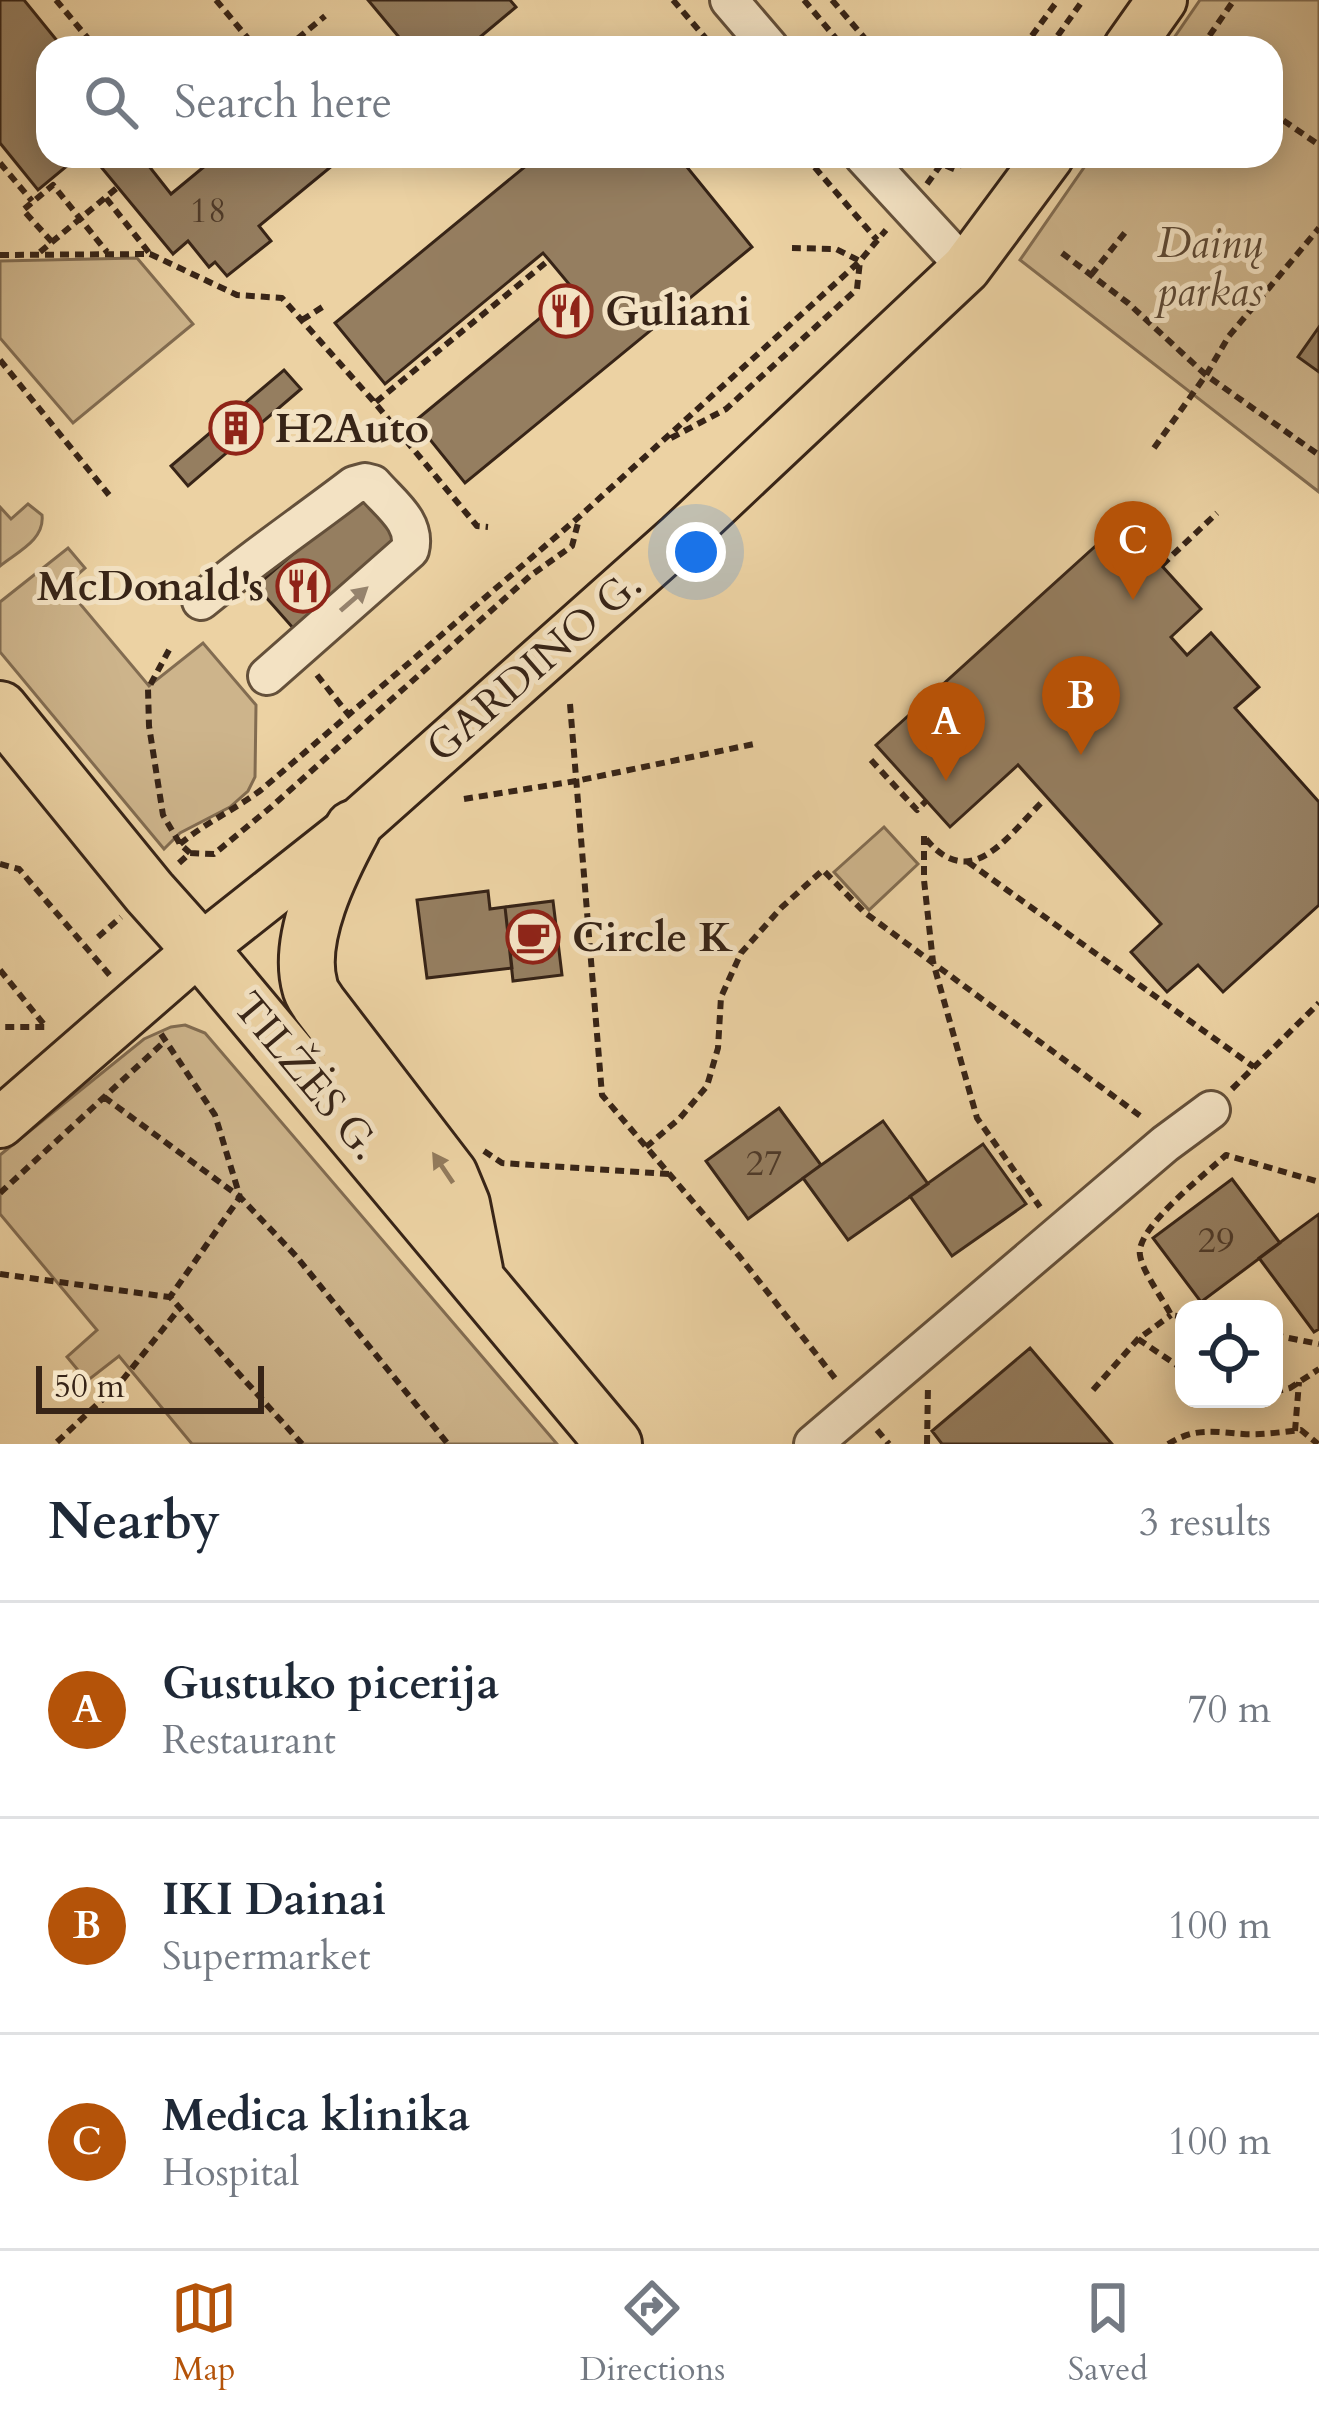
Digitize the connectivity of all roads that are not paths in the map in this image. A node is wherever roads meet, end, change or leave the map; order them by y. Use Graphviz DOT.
graph roads {
  1 [pos="729,0"];
  2 [pos="1162,0"];
  3 [pos="760,36"];
  4 [pos="1136,36"];
  5 [pos="873,168"];
  6 [pos="1039,168"];
  7 [pos="966,268"];
  8 [pos="201,601"];
  9 [pos="267,676"];
  10 [pos="0,709"];
  11 [pos="353,828"];
  12 [pos="200,949"];
  13 [pos="1210,1110"];
  14 [pos="0,1124"];
  15 [pos="477,1278"];
  16 [pos="837,1431"];
  17 [pos="614,1444"];
  1 -- 3 [label="street"];
  2 -- 4 [label="main road"];
  5 -- 7 [label="street"];
  6 -- 7 [label="main road, GARDINO G."];
  7 -- 11 [label="main road, GARDINO G."];
  9 -- 8 [label="street, one-way"];
  10 -- 12 [label="highway, TILŽĖS G."];
  11 -- 12 [label="main road, GARDINO G."];
  15 -- 11 [label="highway, one-way"];
  12 -- 14 [label="main road, GARDINO G."];
  12 -- 15 [label="highway, TILŽĖS G."];
  13 -- 16 [label="street"];
  15 -- 17 [label="highway, TILŽĖS G."];
}
